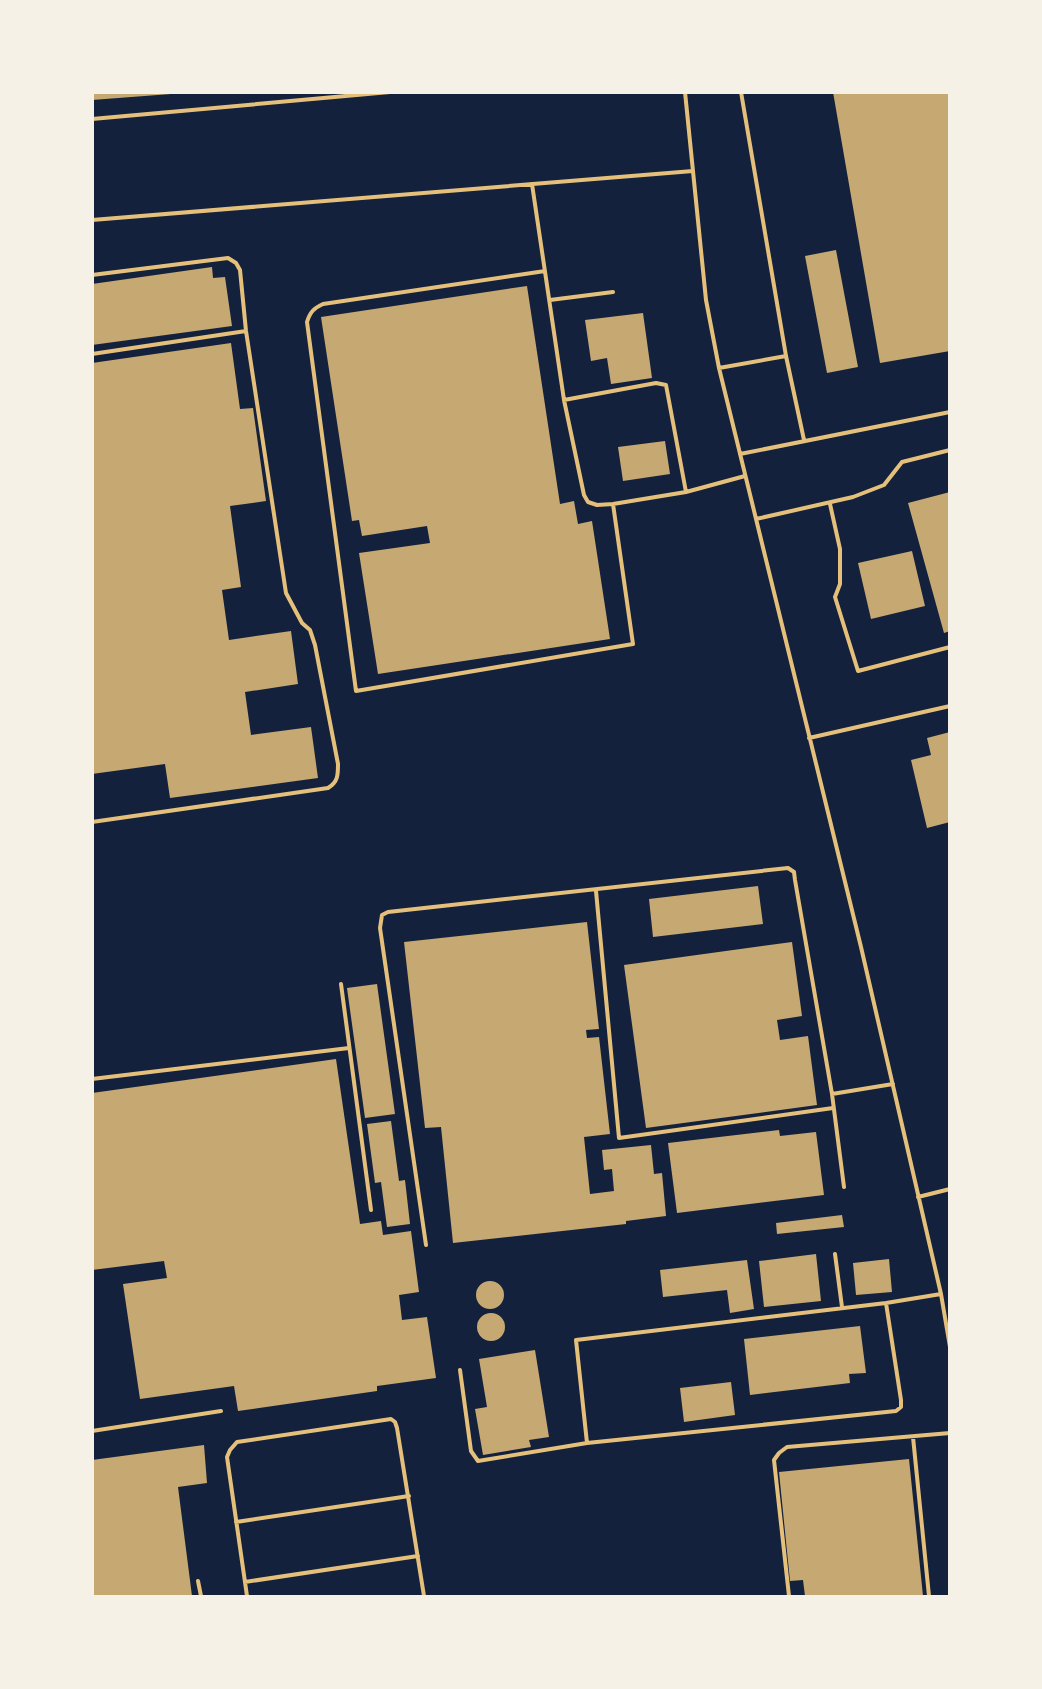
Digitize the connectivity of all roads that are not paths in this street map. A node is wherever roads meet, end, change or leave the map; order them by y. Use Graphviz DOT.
graph roads {
  1 [pos="390,92"];
  2 [pos="685,92"];
  3 [pos="741,92"];
  4 [pos="92,119"];
  5 [pos="693,172"];
  6 [pos="532,184"];
  7 [pos="92,220"];
  8 [pos="545,271"];
  9 [pos="92,275"];
  10 [pos="613,292"];
  11 [pos="550,300"];
  12 [pos="246,331"];
  13 [pos="92,354"];
  14 [pos="786,356"];
  15 [pos="719,368"];
  16 [pos="564,400"];
  17 [pos="950,412"];
  18 [pos="804,440"];
  19 [pos="950,450"];
  20 [pos="740,454"];
  21 [pos="745,476"];
  22 [pos="686,492"];
  23 [pos="613,504"];
  24 [pos="830,504"];
  25 [pos="756,519"];
  26 [pos="950,647"];
  27 [pos="950,706"];
  28 [pos="809,738"];
  29 [pos="92,822"];
  30 [pos="596,891"];
  31 [pos="341,984"];
  32 [pos="348,1048"];
  33 [pos="92,1079"];
  34 [pos="893,1084"];
  35 [pos="832,1094"];
  36 [pos="833,1108"];
  37 [pos="844,1187"];
  38 [pos="950,1190"];
  39 [pos="918,1197"];
  40 [pos="372,1210"];
  41 [pos="426,1245"];
  42 [pos="835,1254"];
  43 [pos="941,1294"];
  44 [pos="886,1303"];
  45 [pos="842,1307"];
  46 [pos="950,1347"];
  47 [pos="460,1370"];
  48 [pos="221,1411"];
  49 [pos="92,1431"];
  50 [pos="950,1433"];
  51 [pos="913,1437"];
  52 [pos="587,1443"];
  53 [pos="410,1496"];
  54 [pos="236,1522"];
  55 [pos="418,1556"];
  56 [pos="198,1580"];
  57 [pos="245,1582"];
  58 [pos="201,1596"];
  59 [pos="247,1596"];
  60 [pos="424,1596"];
  61 [pos="789,1596"];
  62 [pos="929,1596"];
  1 -- 4 [label="lane"];
  2 -- 5 [label="lane"];
  3 -- 14 [label="lane"];
  5 -- 6 [label="lane"];
  5 -- 15 [label="lane"];
  6 -- 7 [label="lane"];
  6 -- 8 [label="lane"];
  8 -- 11 [label="lane"];
  8 -- 23 [label="lane"];
  9 -- 12 [label="lane"];
  10 -- 11 [label="lane"];
  11 -- 16 [label="lane"];
  12 -- 13 [label="lane"];
  12 -- 29 [label="lane"];
  14 -- 15 [label="lane"];
  14 -- 18 [label="lane"];
  15 -- 20 [label="lane"];
  16 -- 22 [label="lane"];
  16 -- 23 [label="lane"];
  17 -- 18 [label="lane"];
  18 -- 20 [label="lane"];
  19 -- 24 [label="lane"];
  20 -- 21 [label="lane"];
  21 -- 22 [label="lane"];
  21 -- 25 [label="lane"];
  22 -- 23 [label="lane"];
  24 -- 25 [label="lane"];
  24 -- 26 [label="lane"];
  25 -- 28 [label="lane"];
  27 -- 28 [label="lane"];
  28 -- 34 [label="lane"];
  30 -- 35 [label="lane"];
  30 -- 36 [label="lane"];
  30 -- 41 [label="lane"];
  31 -- 32 [label="lane"];
  32 -- 33 [label="lane"];
  32 -- 40 [label="lane"];
  34 -- 35 [label="lane"];
  34 -- 39 [label="lane"];
  35 -- 36 [label="lane"];
  36 -- 37 [label="lane"];
  38 -- 39 [label="lane"];
  39 -- 43 [label="lane"];
  42 -- 45 [label="lane"];
  43 -- 44 [label="lane"];
  43 -- 46 [label="lane"];
  44 -- 45 [label="lane"];
  44 -- 52 [label="lane"];
  45 -- 52 [label="lane"];
  47 -- 52 [label="lane"];
  48 -- 49 [label="lane"];
  50 -- 51 [label="lane"];
  51 -- 61 [label="lane"];
  51 -- 62 [label="lane"];
  53 -- 54 [label="lane"];
  53 -- 54 [label="lane"];
  53 -- 55 [label="lane"];
  54 -- 57 [label="lane"];
  55 -- 57 [label="lane"];
  55 -- 60 [label="lane"];
  56 -- 58 [label="lane"];
  57 -- 59 [label="lane"];
}
